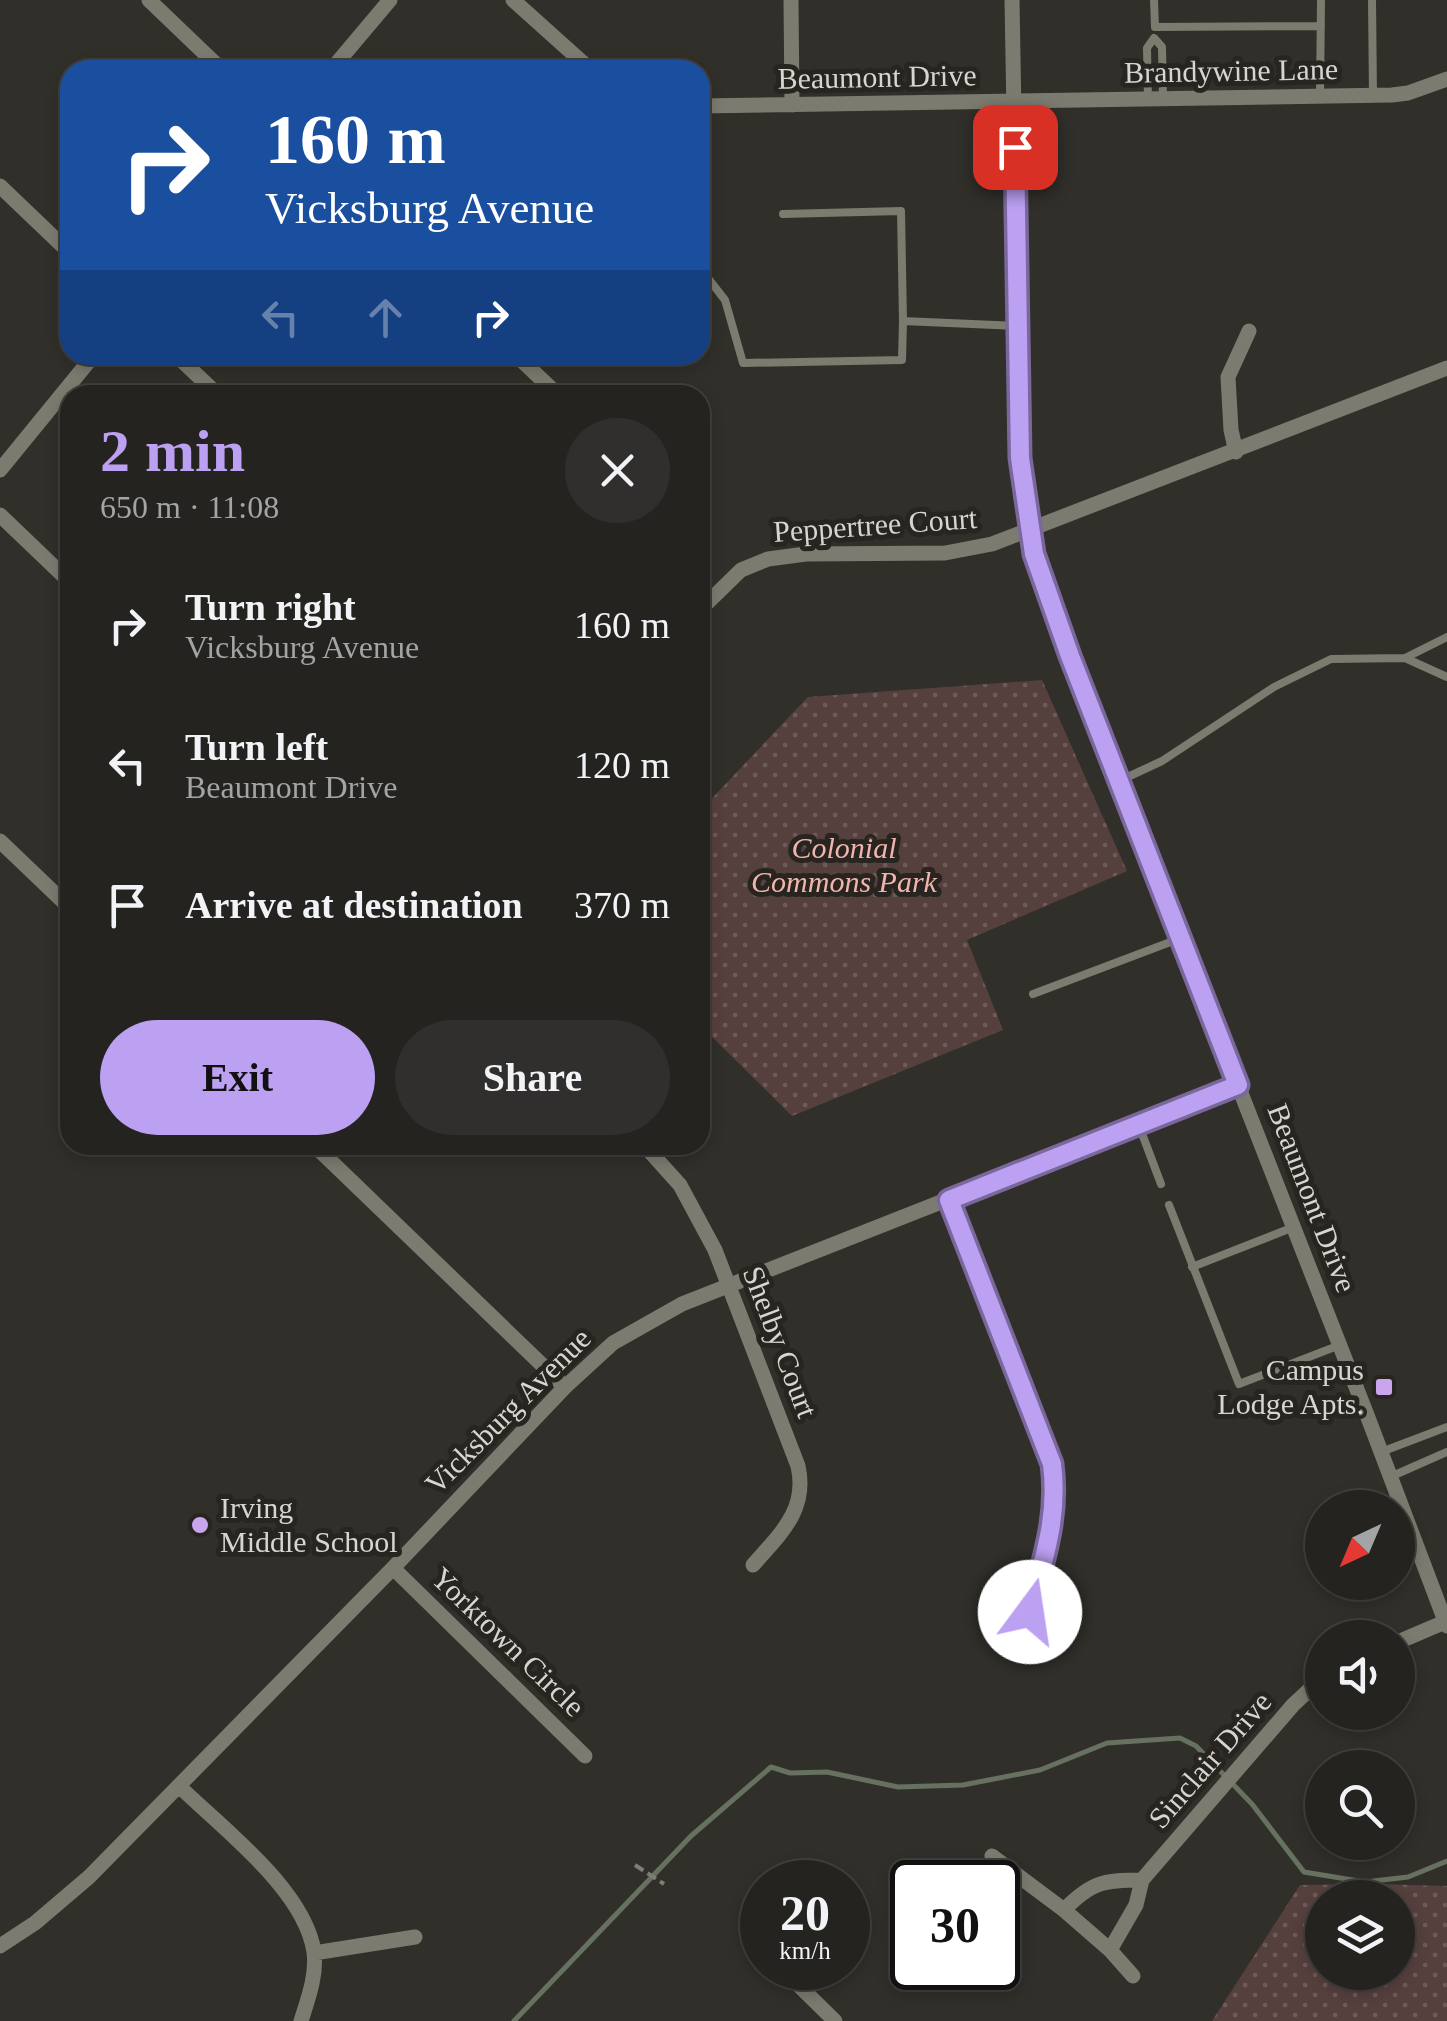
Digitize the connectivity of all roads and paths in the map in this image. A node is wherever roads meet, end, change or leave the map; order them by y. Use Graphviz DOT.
graph roads {
  1 [pos="149,0"];
  2 [pos="390,0"];
  3 [pos="513,0"];
  4 [pos="791,0"];
  5 [pos="1012,0"];
  6 [pos="1154,0"];
  7 [pos="1321,0"];
  8 [pos="1372,0"];
  9 [pos="1321,26"];
  10 [pos="1154,27"];
  11 [pos="1154,38"];
  12 [pos="212,60"];
  13 [pos="339,60"];
  14 [pos="579,60"];
  15 [pos="1447,79"];
  16 [pos="1373,95"];
  17 [pos="1320,96"];
  18 [pos="1155,100"];
  19 [pos="1014,103"];
  20 [pos="792,105"];
  21 [pos="710,106"];
  22 [pos="0,186"];
  23 [pos="783,214"];
  24 [pos="60,243"];
  25 [pos="710,281"];
  26 [pos="902,321"];
  27 [pos="1018,326"];
  28 [pos="1250,331"];
  29 [pos="86,365"];
  30 [pos="186,365"];
  31 [pos="526,365"];
  32 [pos="1447,368"];
  33 [pos="69,385"];
  34 [pos="208,385"];
  35 [pos="548,385"];
  36 [pos="60,397"];
  37 [pos="1236,452"];
  38 [pos="0,470"];
  39 [pos="0,515"];
  40 [pos="1030,531"];
  41 [pos="60,572"];
  42 [pos="710,600"];
  43 [pos="1447,637"];
  44 [pos="1405,658"];
  45 [pos="1447,677"];
  46 [pos="1118,781"];
  47 [pos="0,840"];
  48 [pos="60,898"];
  49 [pos="1181,938"];
  50 [pos="1034,994"];
  51 [pos="1238,1085"];
  52 [pos="1138,1123"];
  53 [pos="324,1155"];
  54 [pos="653,1155"];
  55 [pos="1161,1184"];
  56 [pos="949,1200"];
  57 [pos="1169,1205"];
  58 [pos="1294,1227"];
  59 [pos="1192,1267"];
  60 [pos="728,1286"];
  61 [pos="1340,1345"];
  62 [pos="565,1386"];
  63 [pos="1447,1426"];
  64 [pos="1382,1452"];
  65 [pos="1447,1455"];
  66 [pos="1390,1477"];
  67 [pos="753,1565"];
  68 [pos="393,1568"];
  69 [pos="1030,1612"];
  70 [pos="1446,1624"];
  71 [pos="1415,1636"];
  72 [pos="1305,1694"];
  73 [pos="586,1756"];
  74 [pos="179,1786"];
  75 [pos="992,1856"];
  76 [pos="635,1865"];
  77 [pos="1142,1880"];
  78 [pos="664,1884"];
  79 [pos="1064,1910"];
  80 [pos="415,1937"];
  81 [pos="0,1946"];
  82 [pos="1110,1950"];
  83 [pos="314,1953"];
  84 [pos="1133,1976"];
  85 [pos="804,1990"];
  86 [pos="302,2021"];
  87 [pos="836,2021"];
  1 -- 12 [label="street"];
  2 -- 13 [label="street"];
  3 -- 14 [label="street"];
  4 -- 20 [label="street"];
  5 -- 19 [label="street"];
  6 -- 10 [label="lane"];
  7 -- 9 [label="lane"];
  8 -- 16 [label="lane"];
  9 -- 10 [label="lane"];
  9 -- 17 [label="lane"];
  10 -- 11 [label="lane"];
  11 -- 18 [label="lane"];
  11 -- 18 [label="lane"];
  15 -- 16 [label="street, Brandywine Lane"];
  16 -- 17 [label="street, Brandywine Lane"];
  17 -- 18 [label="street, Brandywine Lane"];
  18 -- 19 [label="street, Brandywine Lane"];
  19 -- 20 [label="street, Beaumont Drive"];
  19 -- 27 [label="street, Beaumont Drive"];
  20 -- 21 [label="street, Beaumont Drive"];
  22 -- 24 [label="street"];
  23 -- 26 [label="lane"];
  25 -- 26 [label="lane"];
  26 -- 27 [label="lane"];
  27 -- 40 [label="street, Beaumont Drive"];
  28 -- 37 [label="street"];
  29 -- 33 [label="street"];
  30 -- 34 [label="street"];
  31 -- 35 [label="street"];
  32 -- 37 [label="street, Peppertree Court"];
  36 -- 38 [label="street"];
  37 -- 40 [label="street, Peppertree Court"];
  39 -- 41 [label="street"];
  40 -- 42 [label="street, Peppertree Court"];
  40 -- 46 [label="street, Beaumont Drive"];
  43 -- 44 [label="lane"];
  44 -- 45 [label="lane"];
  44 -- 46 [label="lane"];
  46 -- 49 [label="street, Beaumont Drive"];
  47 -- 48 [label="street"];
  49 -- 50 [label="lane"];
  49 -- 51 [label="street, Beaumont Drive"];
  51 -- 52 [label="street, Vicksburg Avenue"];
  51 -- 58 [label="street, Beaumont Drive"];
  52 -- 55 [label="lane"];
  52 -- 56 [label="street, Vicksburg Avenue"];
  53 -- 62 [label="street"];
  54 -- 60 [label="street, Shelby Court"];
  56 -- 60 [label="street, Vicksburg Avenue"];
  56 -- 69 [label="street"];
  57 -- 59 [label="lane"];
  58 -- 59 [label="lane"];
  58 -- 61 [label="street, Beaumont Drive"];
  59 -- 61 [label="lane"];
  60 -- 62 [label="street, Vicksburg Avenue"];
  60 -- 67 [label="street, Shelby Court"];
  61 -- 64 [label="street, Beaumont Drive"];
  62 -- 68 [label="street, Vicksburg Avenue"];
  63 -- 64 [label="lane"];
  64 -- 66 [label="street, Beaumont Drive"];
  65 -- 66 [label="lane"];
  66 -- 70 [label="street, Beaumont Drive"];
  68 -- 73 [label="street, Yorktown Circle"];
  68 -- 74 [label="street, Vicksburg Avenue"];
  70 -- 71 [label="street"];
  72 -- 77 [label="street, Sinclair Drive"];
  74 -- 81 [label="street, Vicksburg Avenue"];
  74 -- 83 [label="street"];
  75 -- 79 [label="street"];
  76 -- 78 [label="path"];
  77 -- 79 [label="street"];
  77 -- 82 [label="street, Sinclair Drive"];
  79 -- 82 [label="street"];
  80 -- 83 [label="street"];
  82 -- 84 [label="street"];
  83 -- 86 [label="street"];
  85 -- 87 [label="street"];
}
